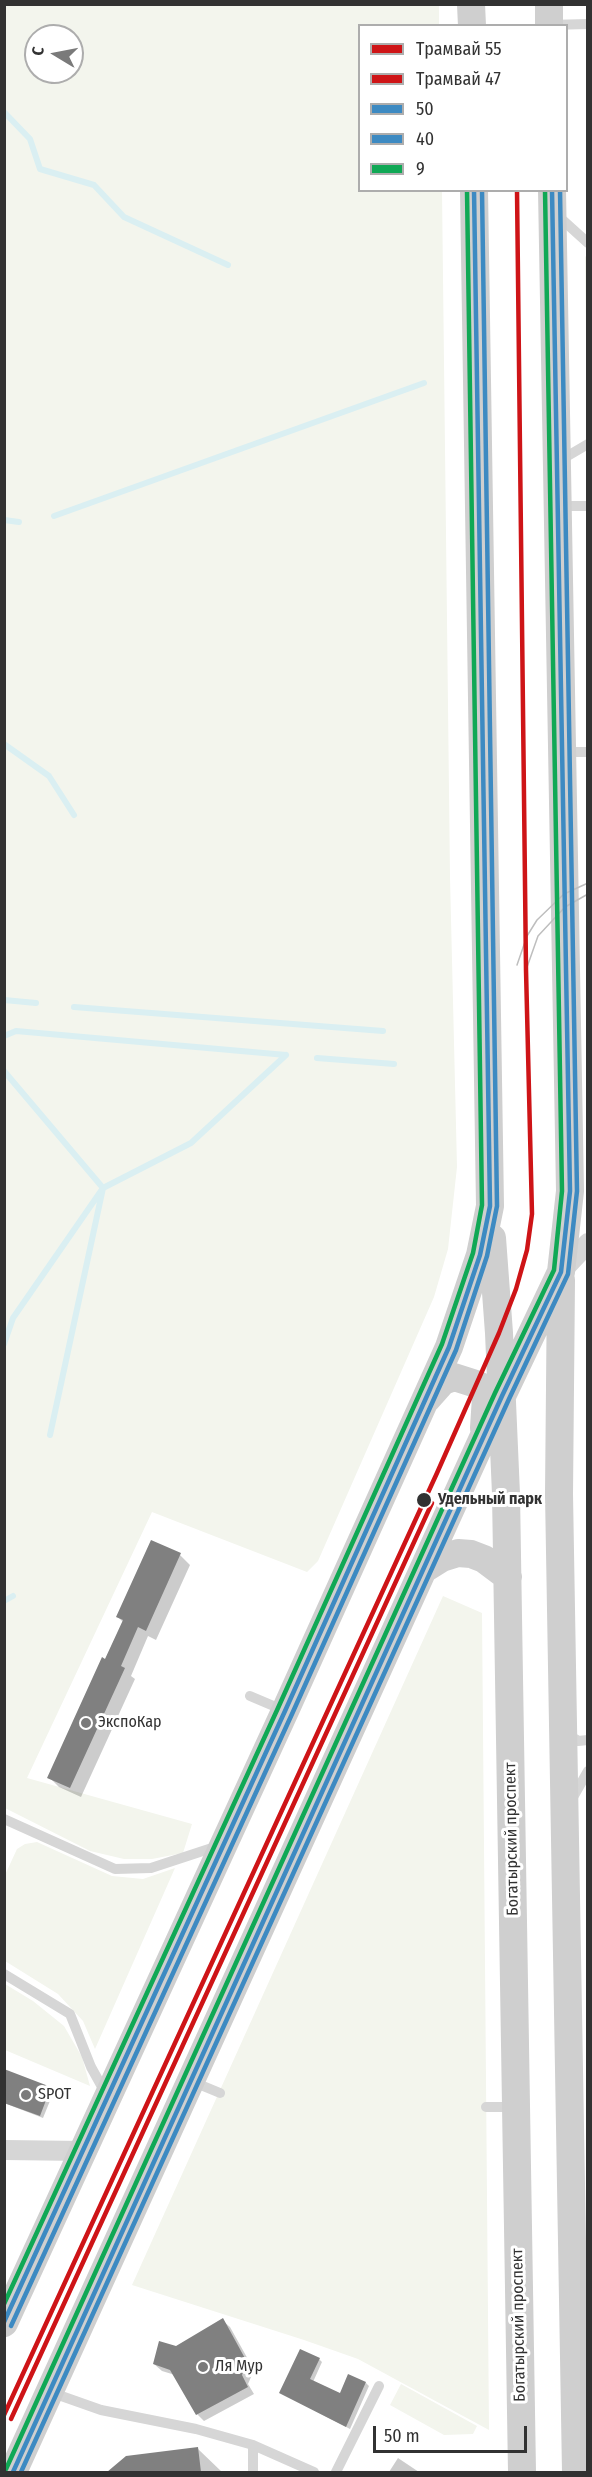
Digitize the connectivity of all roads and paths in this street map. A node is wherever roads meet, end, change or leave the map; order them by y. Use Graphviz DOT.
graph roads {
  1 [pos="471,4"];
  2 [pos="549,4"];
  3 [pos="472,24"];
  4 [pos="549,24"];
  5 [pos="588,24"];
  6 [pos="568,25"];
  7 [pos="474,192"];
  8 [pos="552,201"];
  9 [pos="588,243"];
  10 [pos="588,444"];
  11 [pos="556,463"];
  12 [pos="557,506"];
  13 [pos="588,506"];
  14 [pos="574,752"];
  15 [pos="490,1206"];
  16 [pos="588,1243"];
  17 [pos="561,1272"];
  18 [pos="502,1396"];
  19 [pos="423,1404"];
  20 [pos="483,1439"];
  21 [pos="426,1568"];
  22 [pos="508,1577"];
  23 [pos="250,1696"];
  24 [pos="285,1711"];
  25 [pos="575,1736"];
  26 [pos="588,1771"];
  27 [pos="565,1813"];
  28 [pos="4,1819"];
  29 [pos="224,1844"];
  30 [pos="4,1974"];
  31 [pos="191,2081"];
  32 [pos="220,2093"];
  33 [pos="108,2098"];
  34 [pos="486,2107"];
  35 [pos="516,2107"];
  36 [pos="4,2150"];
  37 [pos="83,2151"];
  38 [pos="4,2323"];
  39 [pos="379,2386"];
  40 [pos="50,2392"];
  41 [pos="253,2445"];
  42 [pos="13,2472"];
  43 [pos="254,2472"];
  44 [pos="314,2472"];
  45 [pos="336,2472"];
  46 [pos="522,2472"];
  47 [pos="576,2472"];
  1 -- 3 [label="main road"];
  2 -- 4 [label="main road"];
  5 -- 6 [label="lane"];
  7 -- 15 [label="main road"];
  8 -- 9 [label="lane"];
  8 -- 11 [label="main road"];
  10 -- 11 [label="lane"];
  11 -- 12 [label="main road"];
  12 -- 13 [label="lane"];
  12 -- 14 [label="main road"];
  14 -- 17 [label="main road"];
  15 -- 18 [label="main road, Богатырский проспект"];
  15 -- 19 [label="main road"];
  16 -- 17 [label="street"];
  17 -- 18 [label="main road"];
  17 -- 25 [label="main road"];
  18 -- 20 [label="main road"];
  18 -- 22 [label="main road, Богатырский проспект"];
  19 -- 20 [label="main road"];
  19 -- 24 [label="main road"];
  20 -- 21 [label="main road"];
  21 -- 22 [label="main road"];
  21 -- 31 [label="main road"];
  22 -- 35 [label="main road, Богатырский проспект"];
  23 -- 24 [label="lane"];
  24 -- 29 [label="main road"];
  25 -- 27 [label="main road"];
  26 -- 27 [label="lane"];
  27 -- 47 [label="main road"];
  28 -- 29 [label="lane"];
  29 -- 33 [label="main road"];
  30 -- 33 [label="lane"];
  31 -- 32 [label="lane"];
  31 -- 40 [label="main road"];
  33 -- 37 [label="main road"];
  34 -- 35 [label="lane"];
  35 -- 46 [label="main road, Богатырский проспект"];
  36 -- 37 [label="street"];
  37 -- 38 [label="main road"];
  39 -- 45 [label="lane"];
  40 -- 41 [label="lane"];
  40 -- 42 [label="main road"];
  41 -- 43 [label="lane"];
  41 -- 44 [label="lane"];
}
